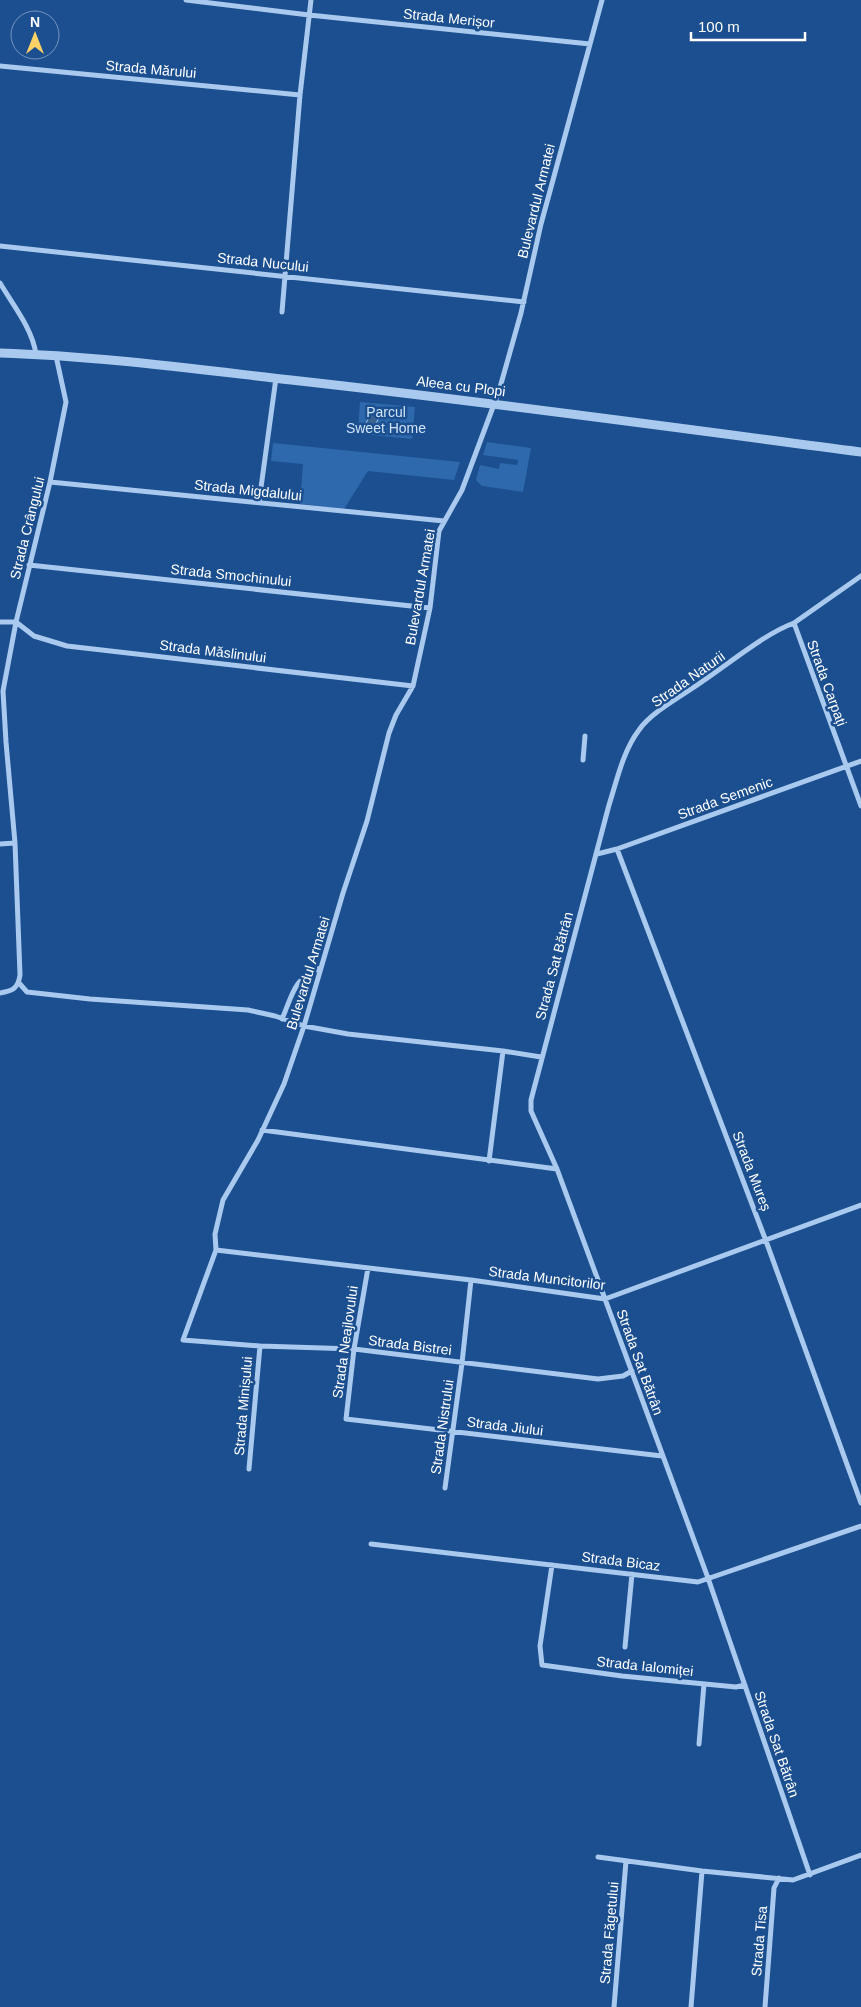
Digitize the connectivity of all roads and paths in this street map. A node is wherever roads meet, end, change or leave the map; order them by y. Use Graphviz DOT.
graph roads {
  1 [pos="186,0"];
  2 [pos="310,0"];
  3 [pos="602,0"];
  4 [pos="309,15"];
  5 [pos="590,44"];
  6 [pos="0,66"];
  7 [pos="300,95"];
  8 [pos="0,246"];
  9 [pos="285,276"];
  10 [pos="0,283"];
  11 [pos="524,302"];
  12 [pos="282,312"];
  13 [pos="0,353"];
  14 [pos="36,354"];
  15 [pos="56,356"];
  16 [pos="276,378"];
  17 [pos="494,404"];
  18 [pos="861,452"];
  19 [pos="50,482"];
  20 [pos="260,502"];
  21 [pos="444,521"];
  22 [pos="29,565"];
  23 [pos="861,576"];
  24 [pos="430,608"];
  25 [pos="0,622"];
  26 [pos="16,622"];
  27 [pos="794,623"];
  28 [pos="413,686"];
  29 [pos="2,692"];
  30 [pos="585,736"];
  31 [pos="583,760"];
  32 [pos="861,761"];
  33 [pos="846,766"];
  34 [pos="861,806"];
  35 [pos="15,843"];
  36 [pos="0,844"];
  37 [pos="617,849"];
  38 [pos="596,854"];
  39 [pos="320,968"];
  40 [pos="19,983"];
  41 [pos="0,993"];
  42 [pos="282,1019"];
  43 [pos="304,1026"];
  44 [pos="503,1051"];
  45 [pos="541,1057"];
  46 [pos="262,1130"];
  47 [pos="490,1161"];
  48 [pos="557,1169"];
  49 [pos="861,1205"];
  50 [pos="766,1241"];
  51 [pos="216,1250"];
  52 [pos="368,1268"];
  53 [pos="471,1280"];
  54 [pos="605,1299"];
  55 [pos="183,1340"];
  56 [pos="260,1346"];
  57 [pos="354,1349"];
  58 [pos="462,1363"];
  59 [pos="632,1371"];
  60 [pos="346,1419"];
  61 [pos="453,1431"];
  62 [pos="662,1456"];
  63 [pos="249,1469"];
  64 [pos="445,1488"];
  65 [pos="861,1503"];
  66 [pos="861,1526"];
  67 [pos="371,1544"];
  68 [pos="552,1565"];
  69 [pos="632,1574"];
  70 [pos="708,1578"];
  71 [pos="625,1647"];
  72 [pos="704,1684"];
  73 [pos="744,1685"];
  74 [pos="699,1744"];
  75 [pos="861,1855"];
  76 [pos="598,1857"];
  77 [pos="626,1861"];
  78 [pos="702,1871"];
  79 [pos="810,1875"];
  80 [pos="779,1878"];
  81 [pos="614,2007"];
  82 [pos="692,2007"];
  83 [pos="765,2007"];
  1 -- 4 [label="street, Strada Merișor"];
  2 -- 4 [label="street"];
  3 -- 5 [label="street, Bulevardul Armatei"];
  4 -- 5 [label="street, Strada Merișor"];
  4 -- 7 [label="street"];
  5 -- 11 [label="street, Bulevardul Armatei"];
  6 -- 7 [label="street, Strada Mărului"];
  7 -- 9 [label="street"];
  8 -- 9 [label="street, Strada Nucului"];
  9 -- 11 [label="street, Strada Nucului"];
  9 -- 12 [label="street"];
  10 -- 14 [label="street"];
  11 -- 17 [label="street, Bulevardul Armatei"];
  13 -- 14 [label="street, Aleea cu Plopi"];
  14 -- 15 [label="street, Aleea cu Plopi"];
  15 -- 16 [label="street, Aleea cu Plopi"];
  15 -- 19 [label="street, Strada Crângului"];
  16 -- 17 [label="street, Aleea cu Plopi"];
  16 -- 20 [label="street"];
  17 -- 18 [label="street, Aleea cu Plopi"];
  17 -- 21 [label="street, Bulevardul Armatei"];
  19 -- 20 [label="street, Strada Migdalului"];
  19 -- 22 [label="street, Strada Crângului"];
  20 -- 21 [label="street, Strada Migdalului"];
  21 -- 24 [label="street, Bulevardul Armatei"];
  22 -- 24 [label="street, Strada Smochinului"];
  22 -- 26 [label="street, Strada Crângului"];
  23 -- 27 [label="street, Strada Naturii"];
  24 -- 28 [label="street, Bulevardul Armatei"];
  25 -- 26 [label="street"];
  26 -- 28 [label="street, Strada Măslinului"];
  26 -- 29 [label="street, Strada Crângului"];
  27 -- 33 [label="street, Strada Carpați"];
  27 -- 38 [label="street, Strada Naturii"];
  28 -- 39 [label="street, Bulevardul Armatei"];
  29 -- 35 [label="street, Strada Crângului"];
  30 -- 31 [label="street"];
  32 -- 33 [label="street, Strada Semenic"];
  33 -- 34 [label="street, Strada Carpați"];
  33 -- 37 [label="street, Strada Semenic"];
  35 -- 36 [label="street"];
  35 -- 40 [label="street, Strada Crângului"];
  37 -- 38 [label="street, Strada Semenic"];
  37 -- 50 [label="street, Strada Mureș"];
  38 -- 45 [label="street, Strada Sat Bătrân"];
  39 -- 42 [label="street"];
  39 -- 43 [label="street, Bulevardul Armatei"];
  40 -- 41 [label="street"];
  40 -- 42 [label="street"];
  42 -- 43 [label="street"];
  43 -- 44 [label="street"];
  43 -- 46 [label="street, Bulevardul Armatei"];
  44 -- 45 [label="street"];
  44 -- 47 [label="street"];
  45 -- 48 [label="street, Strada Sat Bătrân"];
  46 -- 47 [label="street"];
  46 -- 51 [label="street, Bulevardul Armatei"];
  47 -- 48 [label="street"];
  48 -- 54 [label="street, Strada Sat Bătrân"];
  49 -- 50 [label="street, Strada Muncitorilor"];
  50 -- 54 [label="street, Strada Muncitorilor"];
  50 -- 65 [label="street, Strada Mureș"];
  51 -- 52 [label="street, Strada Muncitorilor"];
  51 -- 55 [label="street, Bulevardul Armatei"];
  52 -- 53 [label="street, Strada Muncitorilor"];
  52 -- 57 [label="street, Strada Neajlovului"];
  53 -- 54 [label="street, Strada Muncitorilor"];
  53 -- 58 [label="street, Strada Nistrului"];
  54 -- 59 [label="street, Strada Sat Bătrân"];
  55 -- 56 [label="street, Strada Bistrei"];
  56 -- 57 [label="street, Strada Bistrei"];
  56 -- 63 [label="street, Strada Minișului"];
  57 -- 58 [label="street, Strada Bistrei"];
  57 -- 60 [label="street, Strada Neajlovului"];
  58 -- 59 [label="street, Strada Bistrei"];
  58 -- 61 [label="street, Strada Nistrului"];
  59 -- 62 [label="street, Strada Sat Bătrân"];
  60 -- 61 [label="street, Strada Jiului"];
  61 -- 62 [label="street, Strada Jiului"];
  61 -- 64 [label="street, Strada Nistrului"];
  62 -- 70 [label="street, Strada Sat Bătrân"];
  66 -- 70 [label="street, Strada Bicaz"];
  67 -- 68 [label="street, Strada Bicaz"];
  68 -- 69 [label="street, Strada Bicaz"];
  68 -- 72 [label="street, Strada Ialomiței"];
  69 -- 70 [label="street, Strada Bicaz"];
  69 -- 71 [label="street"];
  70 -- 73 [label="street, Strada Sat Bătrân"];
  72 -- 73 [label="street, Strada Ialomiței"];
  72 -- 74 [label="street"];
  73 -- 79 [label="street, Strada Sat Bătrân"];
  75 -- 79 [label="street"];
  76 -- 77 [label="street"];
  77 -- 78 [label="street"];
  77 -- 81 [label="street, Strada Făgetului"];
  78 -- 80 [label="street"];
  78 -- 82 [label="street"];
  79 -- 80 [label="street"];
  80 -- 83 [label="street, Strada Tisa"];
}
